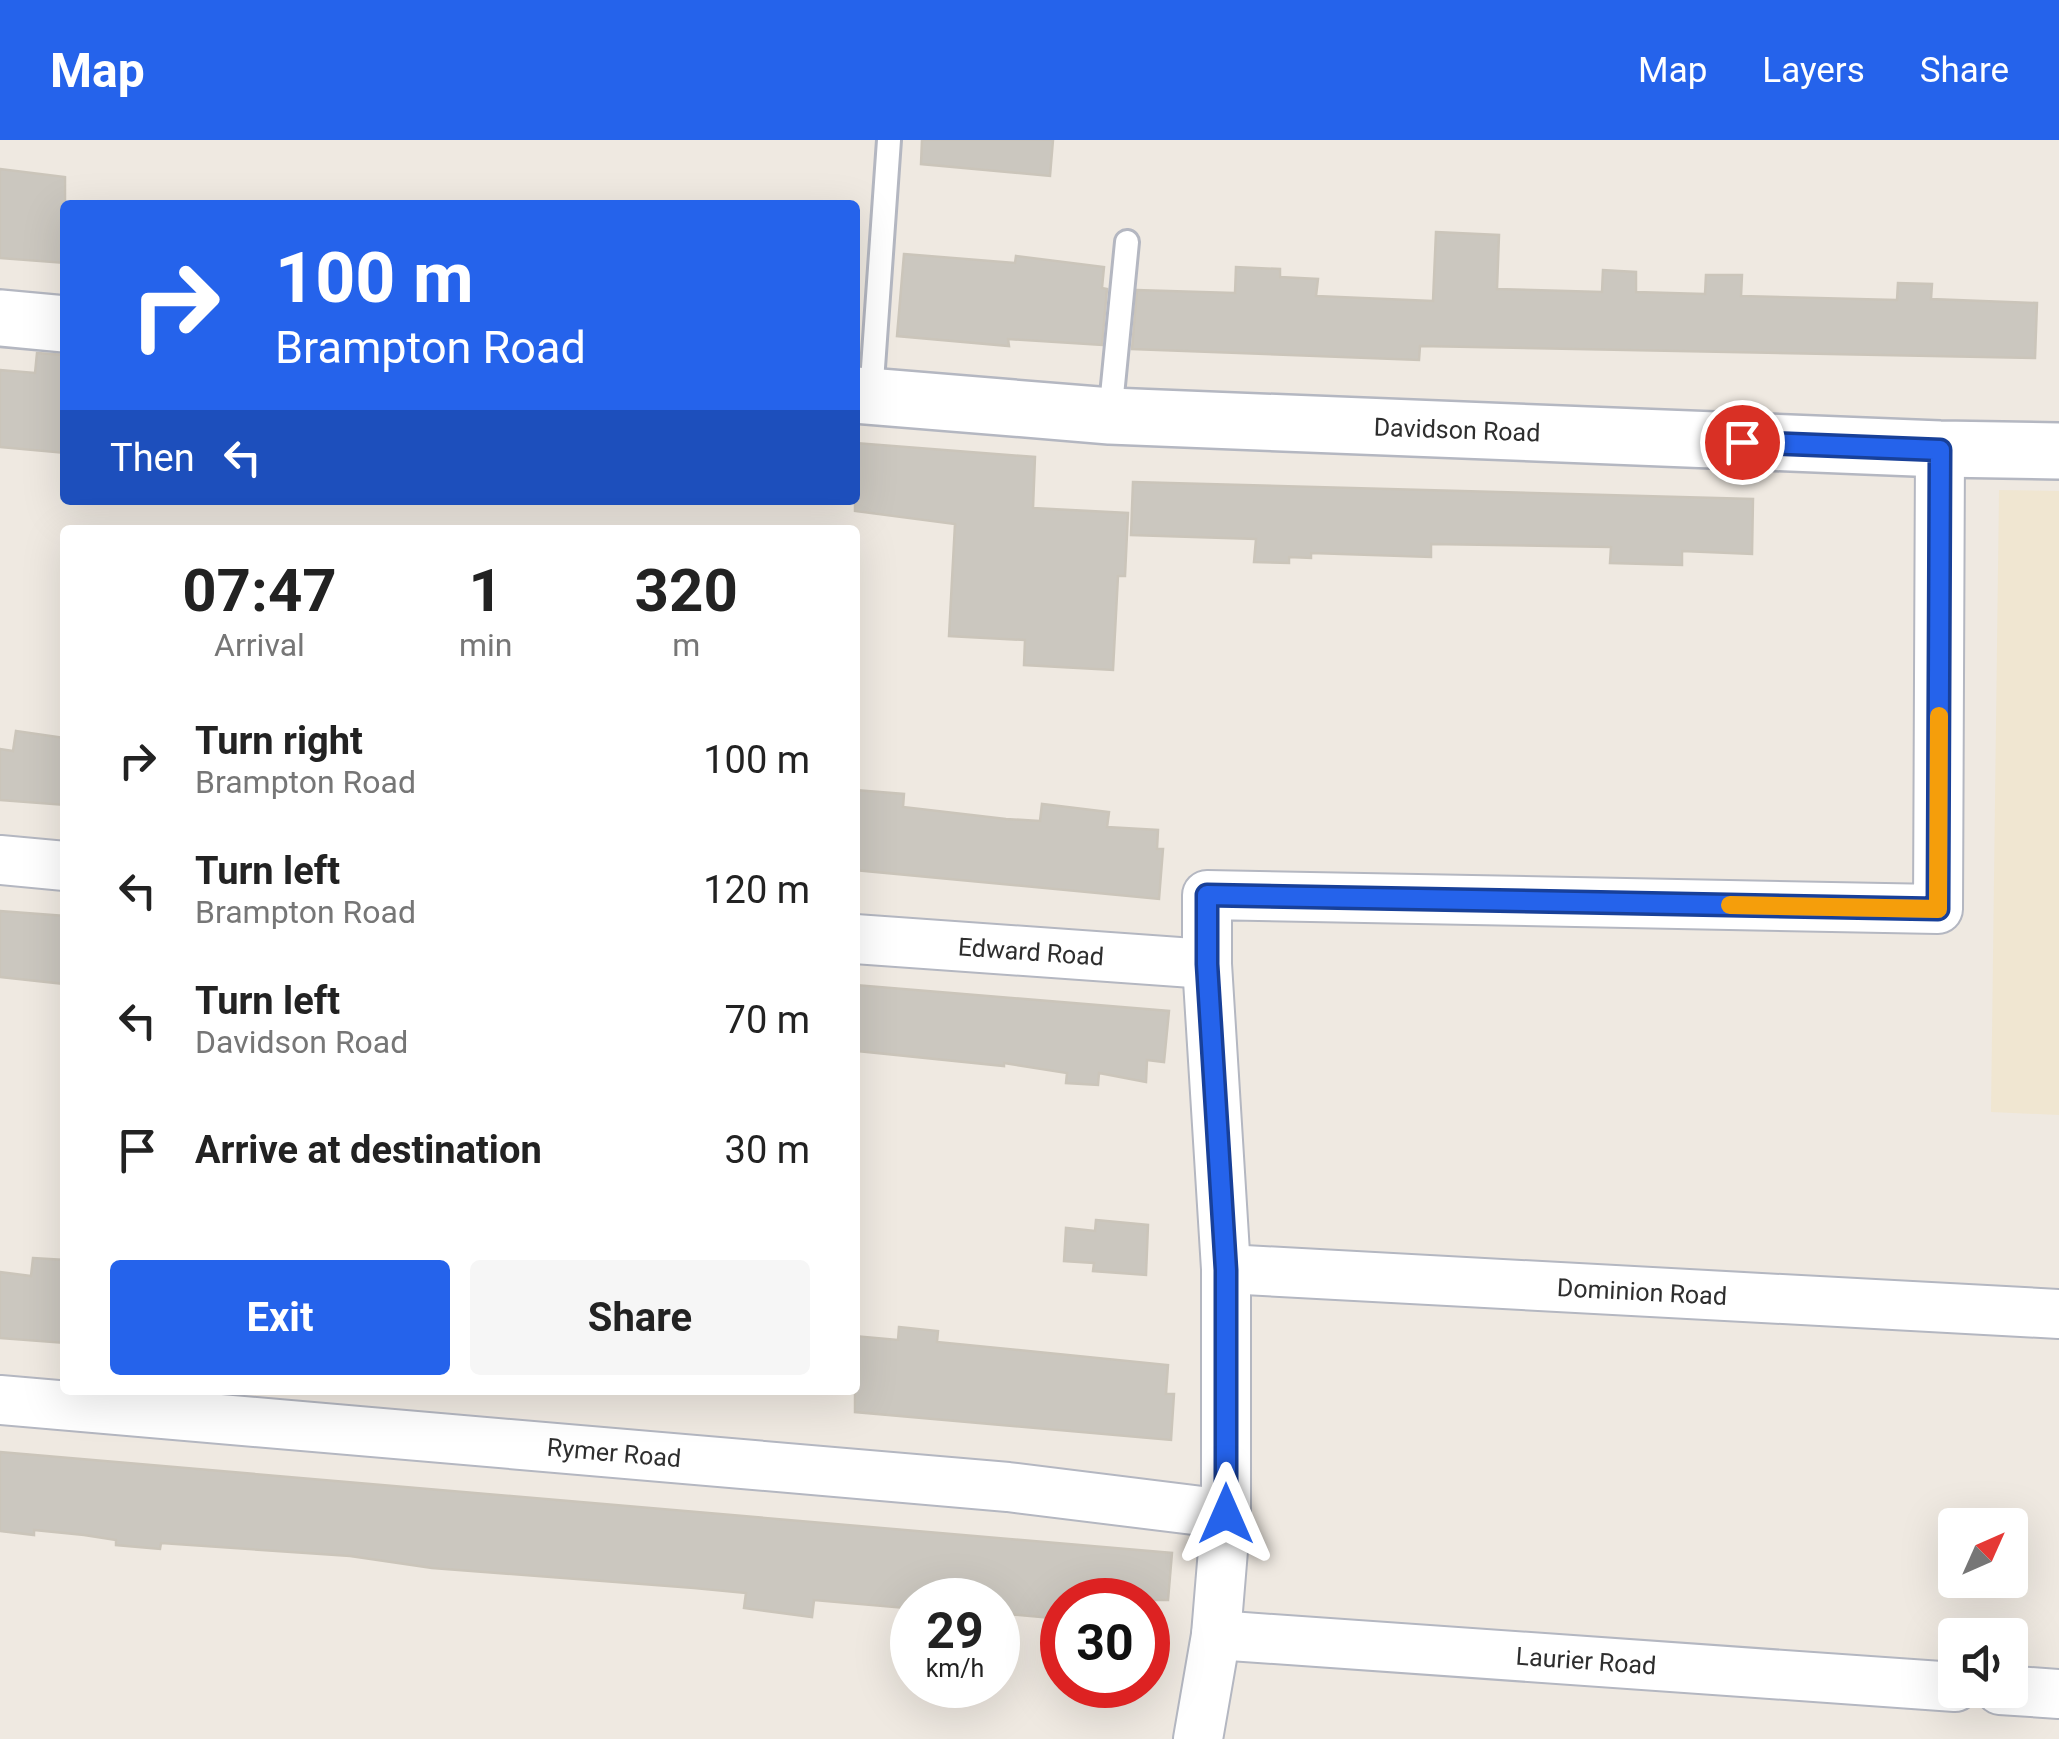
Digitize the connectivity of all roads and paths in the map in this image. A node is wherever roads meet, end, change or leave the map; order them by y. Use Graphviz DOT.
graph roads {
  1 [pos="888,140"];
  2 [pos="1127,242"];
  3 [pos="0,318"];
  4 [pos="60,324"];
  5 [pos="863,396"];
  6 [pos="1110,416"];
  7 [pos="1940,450"];
  8 [pos="2059,451"];
  9 [pos="0,860"];
  10 [pos="60,866"];
  11 [pos="860,939"];
  12 [pos="1207,964"];
  13 [pos="1226,1270"];
  14 [pos="2059,1314"];
  15 [pos="0,1400"];
  16 [pos="1226,1514"];
  17 [pos="1216,1636"];
  18 [pos="1938,1686"];
  19 [pos="2028,1692"];
  20 [pos="2059,1694"];
  21 [pos="1198,1739"];
  1 -- 5 [label="lane"];
  2 -- 6 [label="lane"];
  3 -- 4 [label="street"];
  5 -- 6 [label="street, Davidson Road"];
  6 -- 7 [label="street, Davidson Road"];
  7 -- 8 [label="street, Davidson Road"];
  7 -- 12 [label="street"];
  9 -- 10 [label="street"];
  11 -- 12 [label="street, Edward Road"];
  12 -- 13 [label="street"];
  13 -- 14 [label="street, Dominion Road"];
  13 -- 16 [label="street"];
  15 -- 16 [label="street, Rymer Road"];
  16 -- 17 [label="street"];
  17 -- 18 [label="street, Laurier Road"];
  17 -- 21 [label="street"];
  19 -- 20 [label="street"];
}
